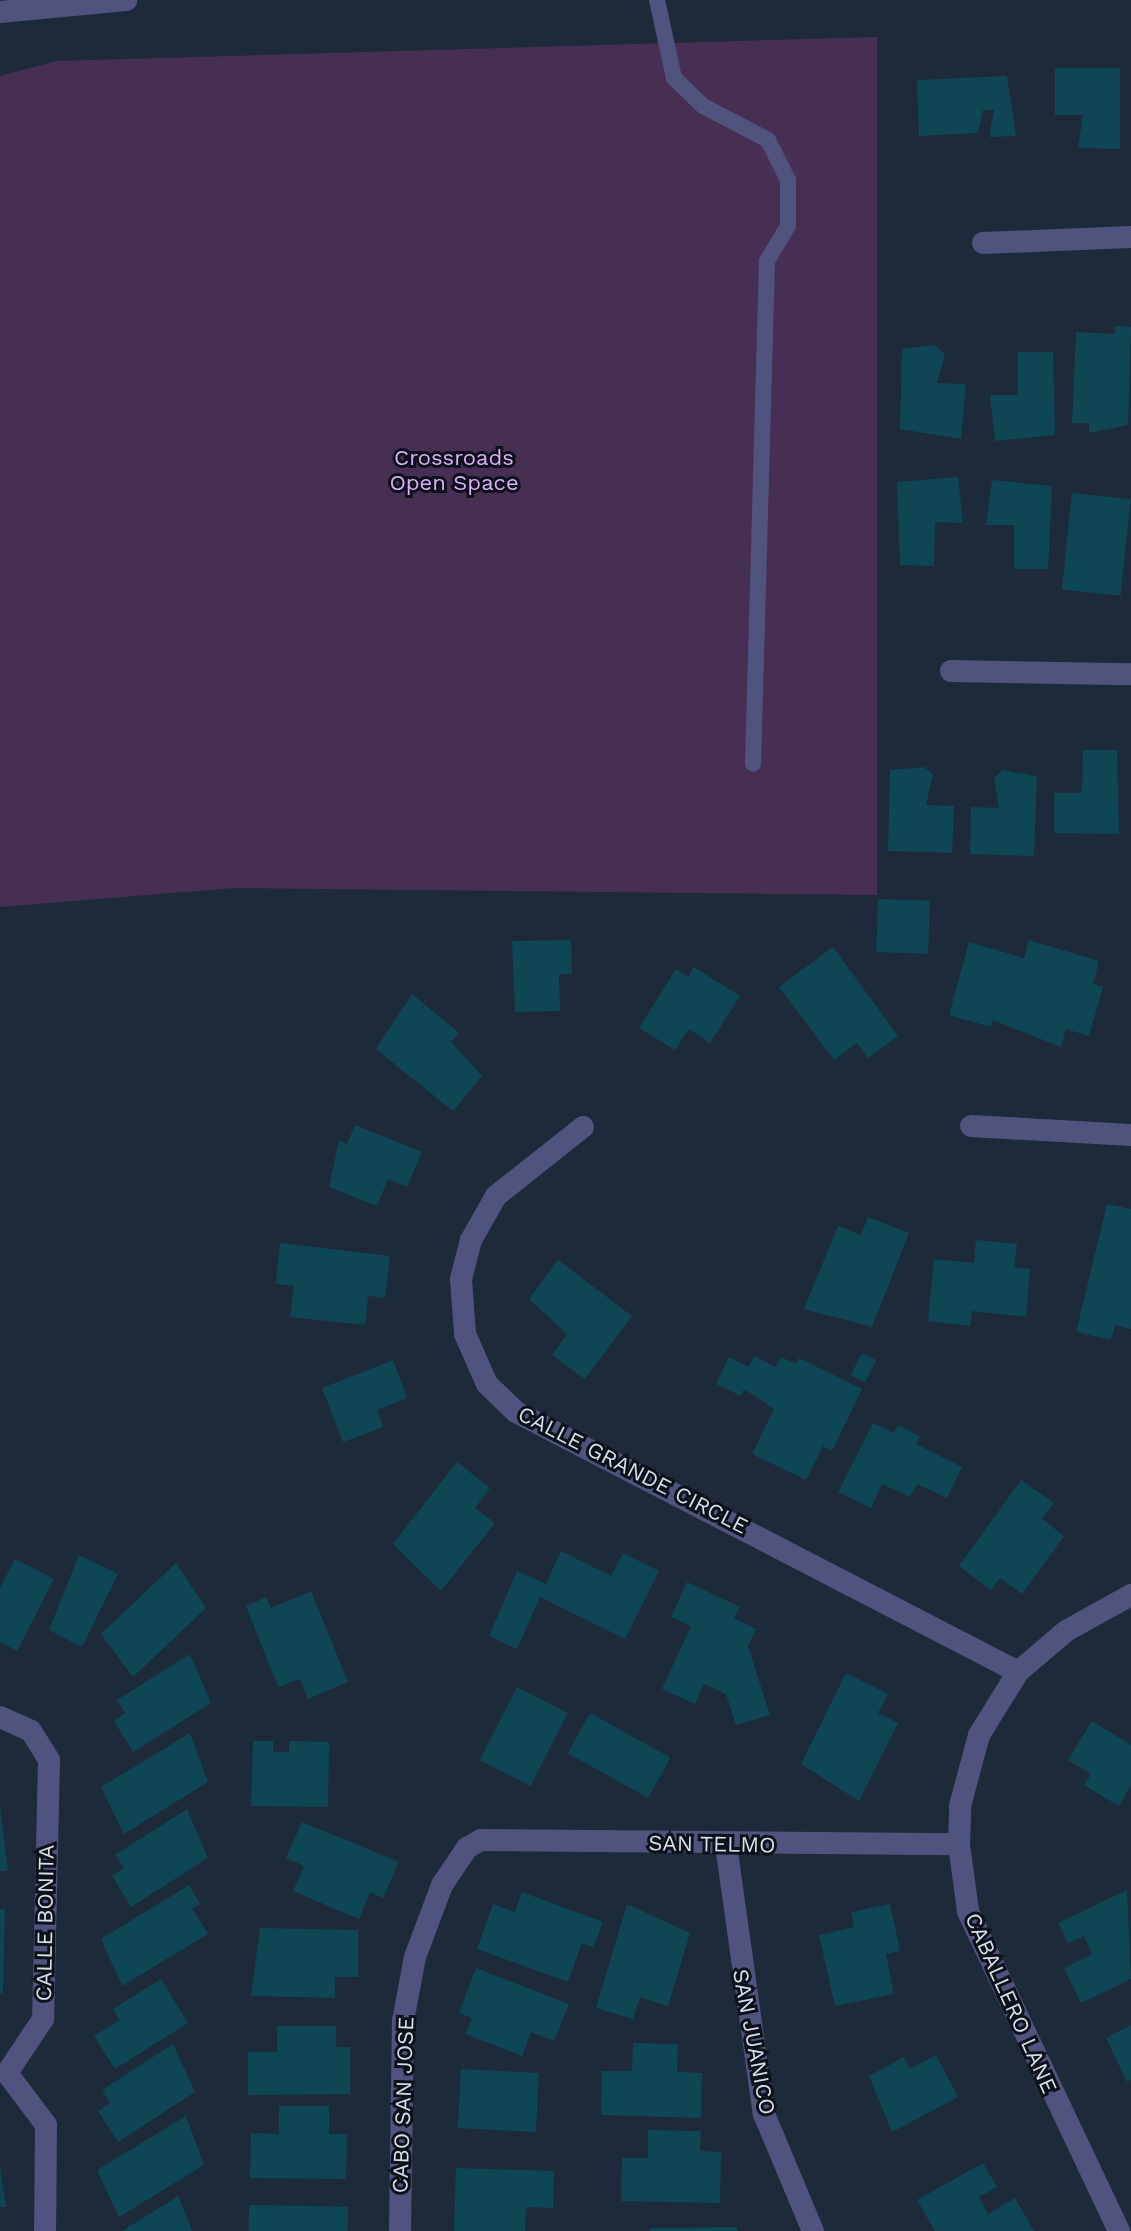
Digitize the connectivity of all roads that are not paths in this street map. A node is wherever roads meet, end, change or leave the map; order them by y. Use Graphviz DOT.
graph roads {
  1 [pos="126,0"];
  2 [pos="657,0"];
  3 [pos="0,12"];
  4 [pos="1131,237"];
  5 [pos="983,243"];
  6 [pos="951,671"];
  7 [pos="1131,674"];
  8 [pos="753,764"];
  9 [pos="971,1126"];
  10 [pos="583,1127"];
  11 [pos="1131,1135"];
  12 [pos="1131,1595"];
  13 [pos="1018,1672"];
  14 [pos="0,1717"];
  15 [pos="959,1844"];
  16 [pos="726,1845"];
  17 [pos="467,1848"];
  18 [pos="4,2072"];
  19 [pos="45,2231"];
  20 [pos="400,2231"];
  21 [pos="813,2231"];
  22 [pos="1119,2231"];
  1 -- 3 [label="street"];
  2 -- 8 [label="lane"];
  4 -- 5 [label="street"];
  6 -- 7 [label="street"];
  9 -- 11 [label="street"];
  10 -- 13 [label="street, CALLE GRANDE CIRCLE"];
  12 -- 13 [label="street, CABALLERO LANE"];
  13 -- 15 [label="street, CABALLERO LANE"];
  14 -- 18 [label="street, CALLE BONITA"];
  15 -- 16 [label="street, SAN TELMO"];
  15 -- 22 [label="street, CABALLERO LANE"];
  16 -- 17 [label="street, SAN TELMO"];
  16 -- 21 [label="street, SAN JUANICO"];
  17 -- 20 [label="street, CABO SAN JOSE"];
  18 -- 19 [label="street, CALLE BONITA"];
}
